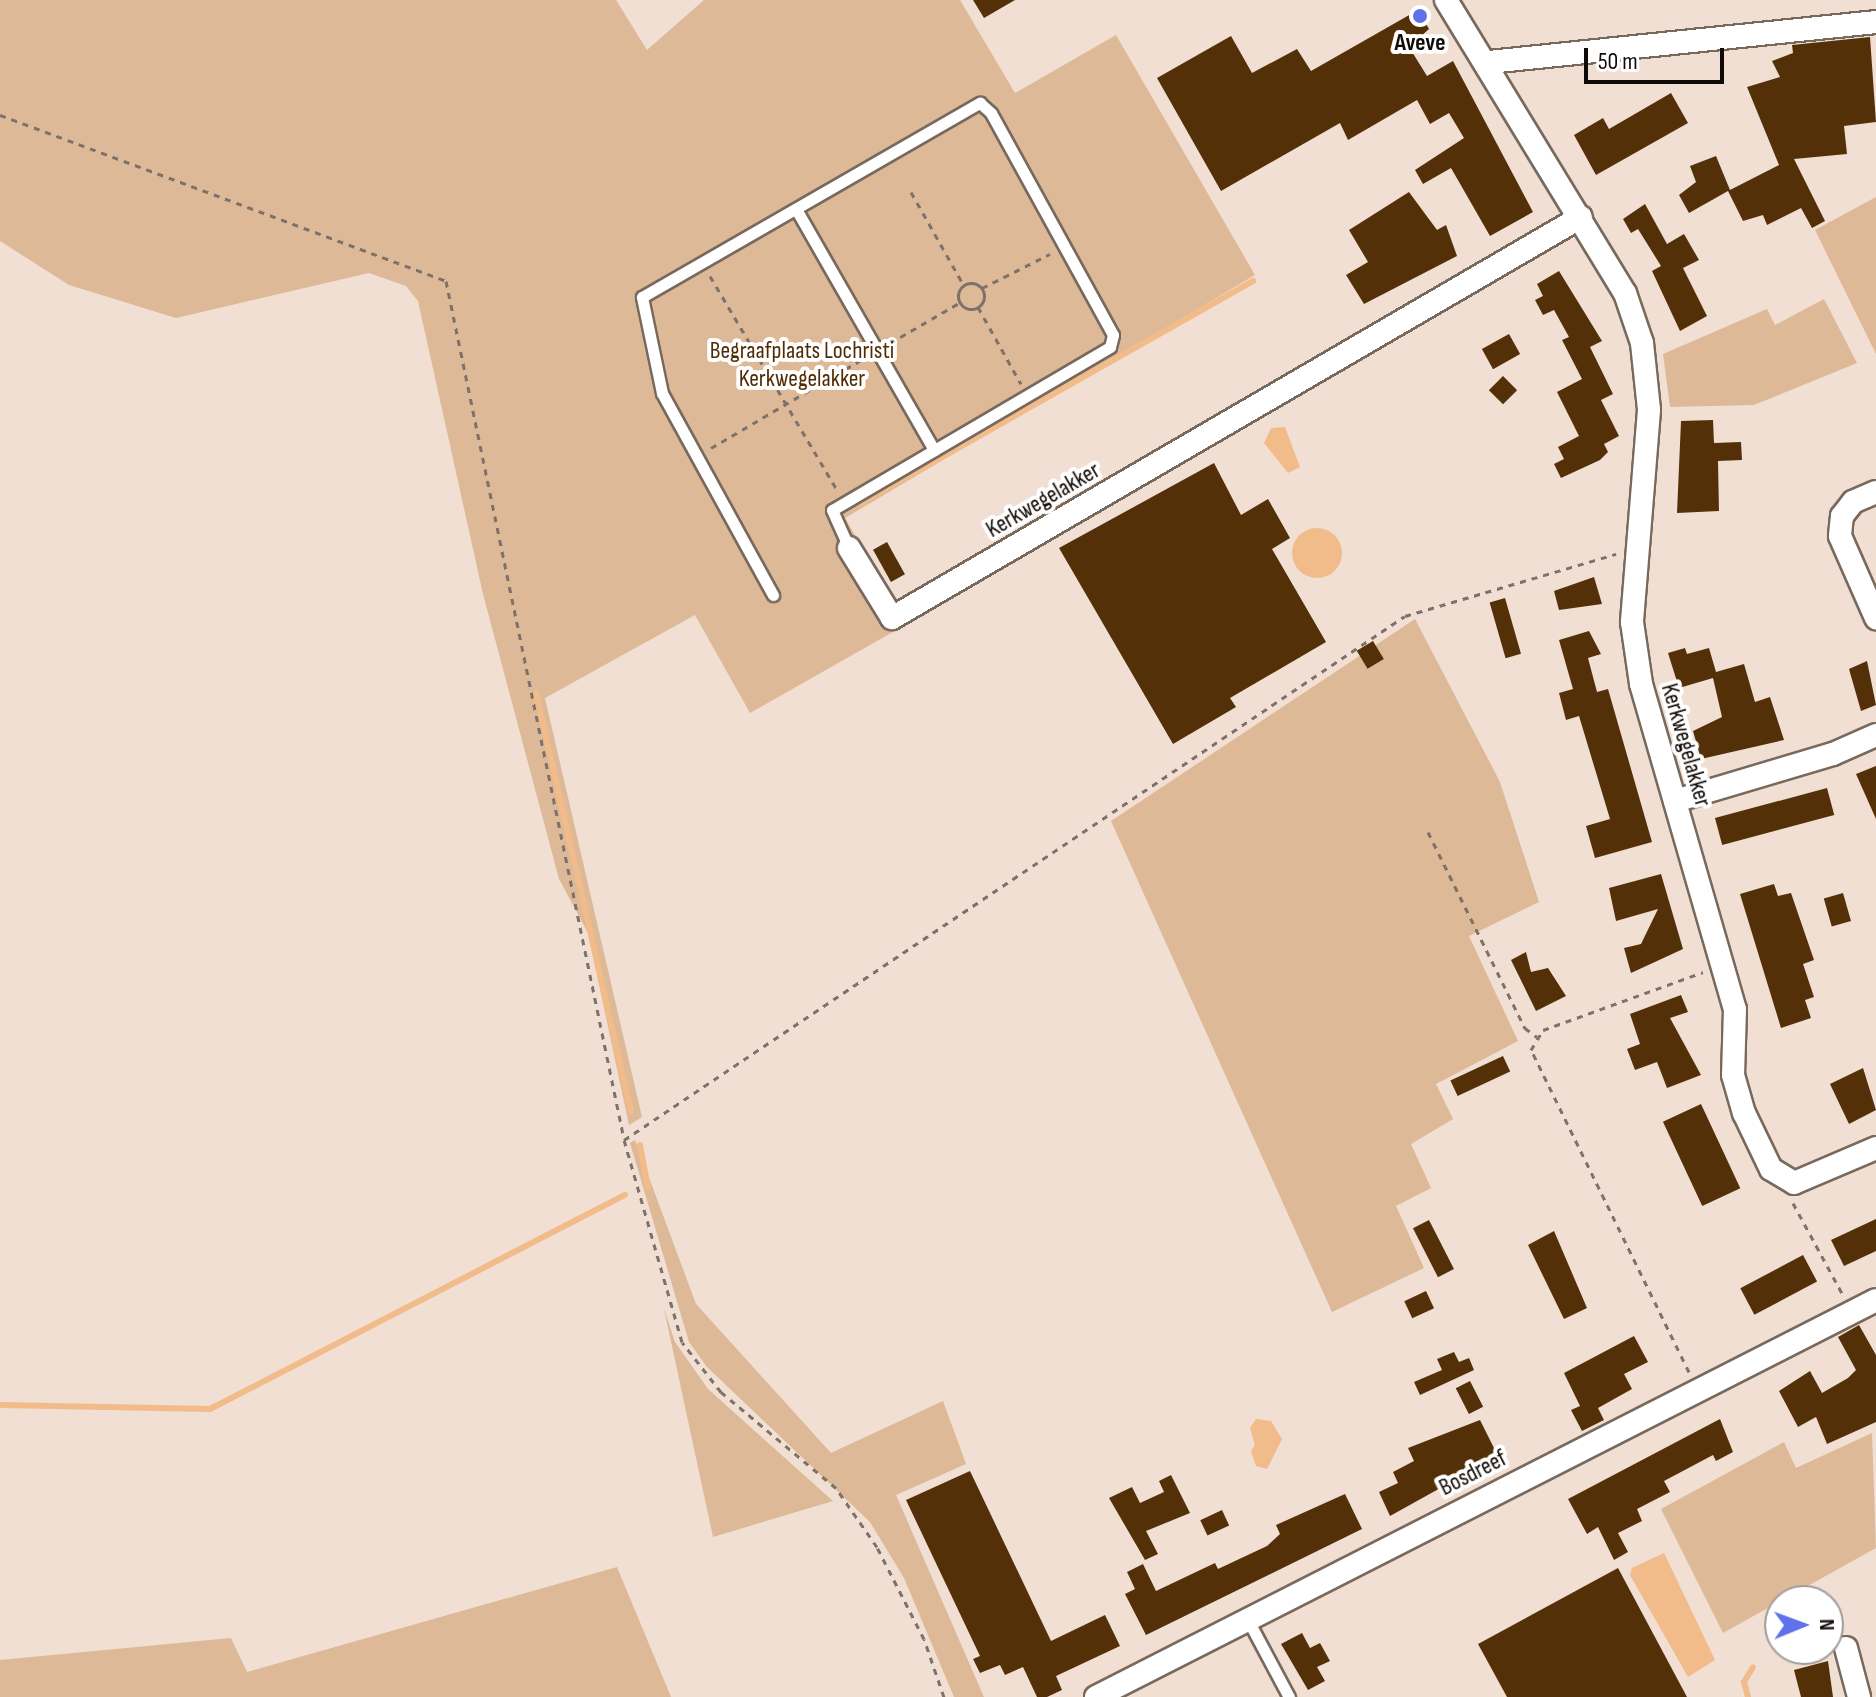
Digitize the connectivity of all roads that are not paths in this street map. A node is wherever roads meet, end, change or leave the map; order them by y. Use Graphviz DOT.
graph roads {
  1 [pos="1446,0"];
  2 [pos="1876,22"];
  3 [pos="1489,62"];
  4 [pos="796,209"];
  5 [pos="1581,217"];
  6 [pos="934,450"];
  7 [pos="1876,492"];
  8 [pos="849,548"];
  9 [pos="773,595"];
  10 [pos="1876,618"];
  11 [pos="1876,735"];
  12 [pos="1675,801"];
  13 [pos="1876,1148"];
  14 [pos="1876,1300"];
  15 [pos="1250,1624"];
  16 [pos="1846,1648"];
  17 [pos="1096,1697"];
  18 [pos="1289,1697"];
  19 [pos="1859,1697"];
  1 -- 3 [label="street, Kerkwegelakker"];
  2 -- 3 [label="street"];
  3 -- 5 [label="street, Kerkwegelakker"];
  4 -- 6 [label="lane"];
  4 -- 6 [label="lane"];
  4 -- 9 [label="lane"];
  5 -- 8 [label="street, Kerkwegelakker"];
  5 -- 12 [label="street, Kerkwegelakker"];
  6 -- 8 [label="lane"];
  7 -- 10 [label="street"];
  11 -- 12 [label="street"];
  12 -- 13 [label="street, Kerkwegelakker"];
  14 -- 15 [label="street, Bosdreef"];
  15 -- 17 [label="street, Bosdreef"];
  15 -- 18 [label="lane"];
  16 -- 19 [label="street"];
}
